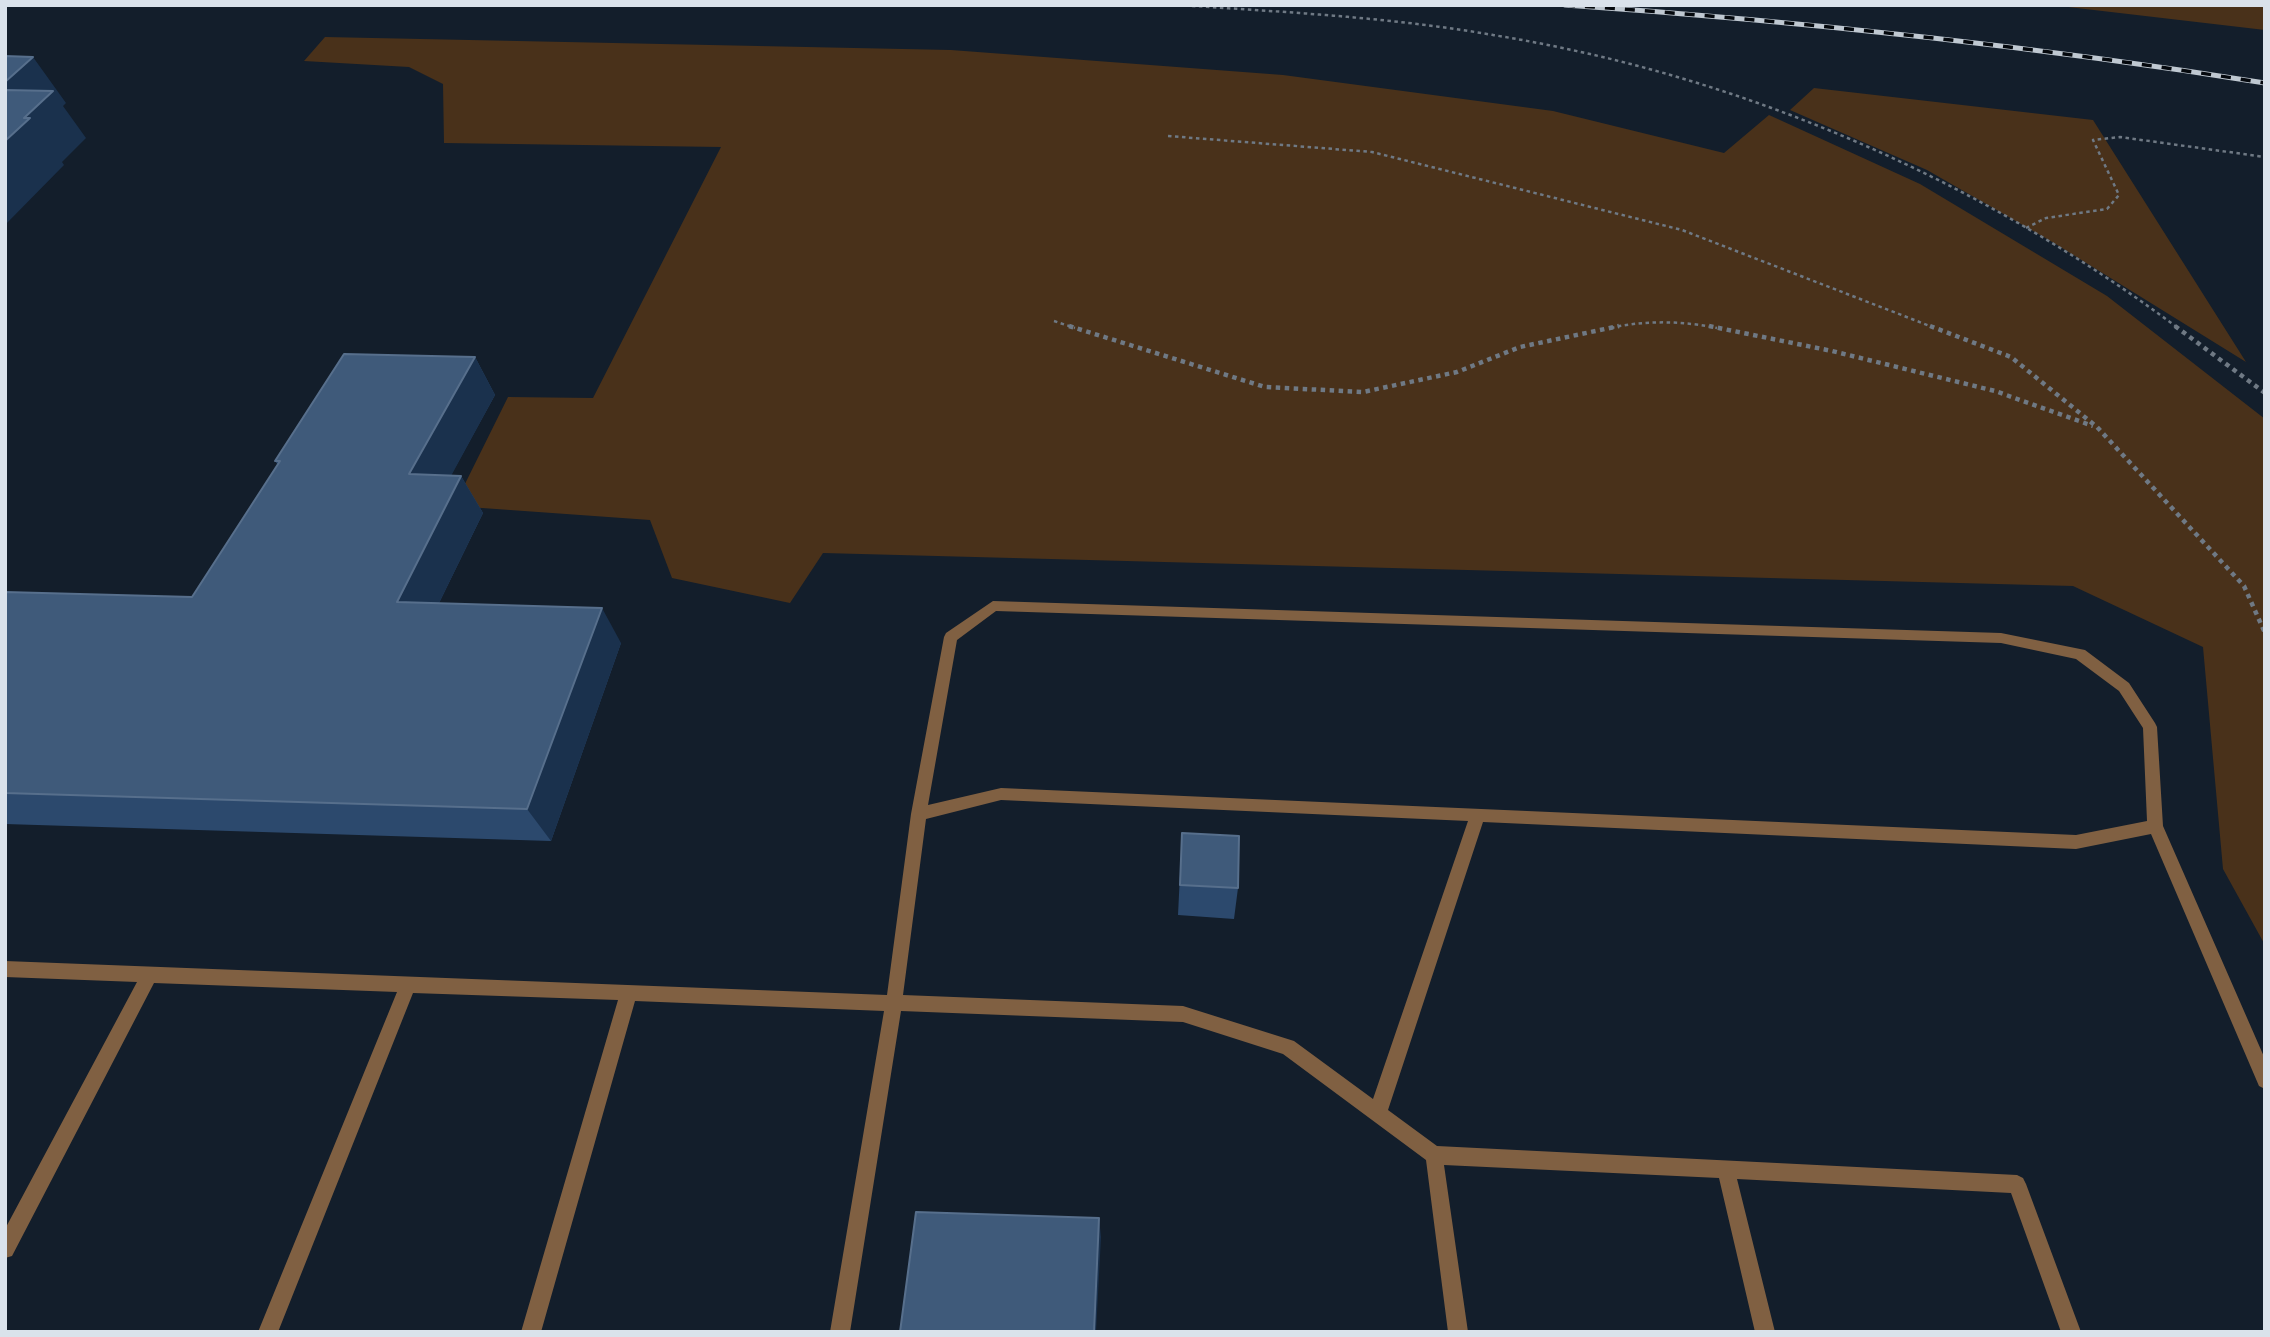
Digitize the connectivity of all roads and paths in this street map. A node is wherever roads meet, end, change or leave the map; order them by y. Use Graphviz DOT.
graph roads {
  1 [pos="1178,5"];
  2 [pos="1168,136"];
  3 [pos="2265,158"];
  4 [pos="2026,228"];
  5 [pos="1054,321"];
  6 [pos="2265,393"];
  7 [pos="2097,428"];
  8 [pos="2265,633"];
  9 [pos="919,814"];
  10 [pos="1478,816"];
  11 [pos="2155,826"];
  12 [pos="5,969"];
  13 [pos="149,975"];
  14 [pos="408,985"];
  15 [pos="629,993"];
  16 [pos="894,1003"];
  17 [pos="2265,1080"];
  18 [pos="1378,1112"];
  19 [pos="1434,1155"];
  20 [pos="1726,1170"];
  21 [pos="5,1249"];
  22 [pos="268,1332"];
  23 [pos="531,1332"];
  24 [pos="839,1332"];
  25 [pos="1458,1332"];
  26 [pos="1765,1332"];
  27 [pos="2071,1332"];
  1 -- 4 [label="path"];
  2 -- 7 [label="path"];
  3 -- 4 [label="path"];
  4 -- 6 [label="path"];
  5 -- 7 [label="path"];
  7 -- 8 [label="path"];
  9 -- 10 [label="lane"];
  9 -- 11 [label="lane"];
  9 -- 16 [label="lane"];
  10 -- 11 [label="lane"];
  10 -- 18 [label="lane"];
  11 -- 17 [label="lane"];
  12 -- 13 [label="lane"];
  13 -- 14 [label="lane"];
  13 -- 21 [label="lane"];
  14 -- 15 [label="lane"];
  14 -- 22 [label="lane"];
  15 -- 16 [label="lane"];
  15 -- 23 [label="lane"];
  16 -- 18 [label="lane"];
  16 -- 24 [label="lane"];
  18 -- 19 [label="lane"];
  19 -- 20 [label="lane"];
  19 -- 25 [label="lane"];
  20 -- 26 [label="lane"];
  20 -- 27 [label="lane"];
}
